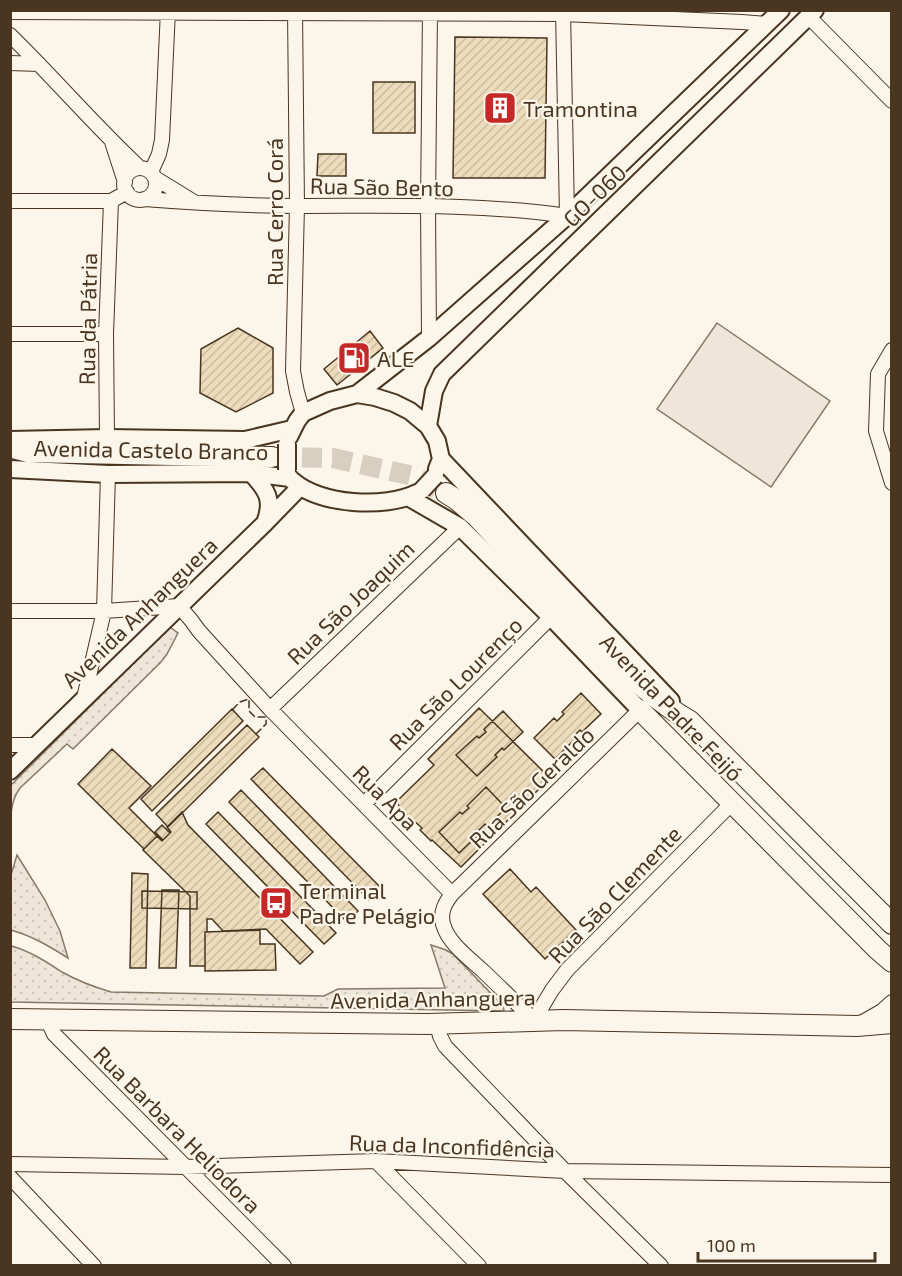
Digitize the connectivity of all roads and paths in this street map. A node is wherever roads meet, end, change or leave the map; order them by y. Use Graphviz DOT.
graph roads {
  1 [pos="781,10"];
  2 [pos="10,12"];
  3 [pos="168,12"];
  4 [pos="295,12"];
  5 [pos="430,12"];
  6 [pos="563,12"];
  7 [pos="812,14"];
  8 [pos="767,24"];
  9 [pos="10,36"];
  10 [pos="10,63"];
  11 [pos="39,64"];
  12 [pos="891,101"];
  13 [pos="111,140"];
  14 [pos="148,172"];
  15 [pos="126,187"];
  16 [pos="144,199"];
  17 [pos="10,201"];
  18 [pos="111,201"];
  19 [pos="195,203"];
  20 [pos="428,205"];
  21 [pos="297,206"];
  22 [pos="567,216"];
  23 [pos="10,334"];
  24 [pos="106,334"];
  25 [pos="429,338"];
  26 [pos="891,350"];
  27 [pos="357,394"];
  28 [pos="303,413"];
  29 [pos="428,426"];
  30 [pos="290,437"];
  31 [pos="107,438"];
  32 [pos="10,440"];
  33 [pos="16,453"];
  34 [pos="441,459"];
  35 [pos="10,470"];
  36 [pos="251,473"];
  37 [pos="287,473"];
  38 [pos="108,474"];
  39 [pos="891,483"];
  40 [pos="416,494"];
  41 [pos="446,494"];
  42 [pos="265,523"];
  43 [pos="460,526"];
  44 [pos="179,606"];
  45 [pos="104,610"];
  46 [pos="10,611"];
  47 [pos="551,617"];
  48 [pos="602,650"];
  49 [pos="84,698"];
  50 [pos="270,709"];
  51 [pos="640,710"];
  52 [pos="690,721"];
  53 [pos="671,742"];
  54 [pos="10,745"];
  55 [pos="36,745"];
  56 [pos="10,771"];
  57 [pos="732,803"];
  58 [pos="364,804"];
  59 [pos="452,894"];
  60 [pos="891,924"];
  61 [pos="891,962"];
  62 [pos="891,1002"];
  63 [pos="10,1019"];
  64 [pos="47,1019"];
  65 [pos="534,1020"];
  66 [pos="891,1023"];
  67 [pos="437,1024"];
  68 [pos="857,1026"];
  69 [pos="376,1161"];
  70 [pos="10,1164"];
  71 [pos="185,1167"];
  72 [pos="565,1171"];
  73 [pos="891,1175"];
  74 [pos="10,1177"];
  75 [pos="94,1266"];
  76 [pos="284,1266"];
  77 [pos="479,1266"];
  78 [pos="660,1266"];
  1 -- 8 [label="main road, GO-060 / GO-060"];
  2 -- 3 [label="street"];
  3 -- 4 [label="street"];
  3 -- 14 [label="street"];
  4 -- 5 [label="street"];
  4 -- 21 [label="street, Rua Cerro Corá"];
  5 -- 6 [label="street"];
  5 -- 20 [label="street"];
  6 -- 8 [label="street"];
  6 -- 22 [label="street"];
  7 -- 12 [label="street"];
  7 -- 29 [label="main road, GO-060 / GO-060"];
  8 -- 22 [label="main road, GO-060 / GO-060"];
  9 -- 11 [label="street"];
  10 -- 11 [label="street"];
  11 -- 13 [label="street"];
  13 -- 14 [label="street"];
  13 -- 15 [label="street"];
  14 -- 15 [label="street"];
  14 -- 16 [label="street"];
  14 -- 19 [label="street"];
  15 -- 16 [label="street"];
  15 -- 18 [label="street"];
  16 -- 19 [label="street, Rua São Bento"];
  17 -- 18 [label="street"];
  18 -- 24 [label="street, Rua da Pátria"];
  19 -- 21 [label="street, Rua São Bento"];
  20 -- 21 [label="street, Rua São Bento"];
  20 -- 22 [label="street, Rua São Bento"];
  20 -- 25 [label="street"];
  21 -- 28 [label="street, Rua Cerro Corá"];
  22 -- 25 [label="main road, GO-060 / GO-060"];
  23 -- 24 [label="street"];
  24 -- 31 [label="street, Rua da Pátria"];
  25 -- 27 [label="main road, GO-060 / GO-060"];
  26 -- 39 [label="street"];
  27 -- 28 [label="main road, GO-060"];
  27 -- 29 [label="main road"];
  28 -- 30 [label="main road"];
  29 -- 34 [label="main road"];
  30 -- 31 [label="main road, Avenida Castelo Branco"];
  30 -- 37 [label="main road, bridge"];
  31 -- 32 [label="main road, Avenida Castelo Branco"];
  33 -- 37 [label="highway, Avenida Castelo Branco"];
  34 -- 40 [label="main road, bridge"];
  34 -- 52 [label="main road, Avenida Padre Feijó"];
  35 -- 38 [label="main road, Avenida Castelo Branco"];
  36 -- 37 [label="main road, Avenida Castelo Branco"];
  36 -- 38 [label="main road, Avenida Castelo Branco"];
  36 -- 42 [label="main road"];
  37 -- 40 [label="main road"];
  37 -- 42 [label="main road, Avenida Anhanguera"];
  38 -- 45 [label="street"];
  40 -- 43 [label="main road, Avenida Padre Feijó"];
  41 -- 48 [label="highway"];
  42 -- 44 [label="main road, Avenida Anhanguera"];
  43 -- 47 [label="main road, Avenida Padre Feijó"];
  43 -- 50 [label="street, Rua São Joaquim"];
  44 -- 45 [label="street"];
  44 -- 49 [label="main road, Avenida Anhanguera"];
  44 -- 50 [label="street, Rua Apa"];
  45 -- 46 [label="street"];
  45 -- 49 [label="street"];
  47 -- 51 [label="main road, Avenida Padre Feijó"];
  47 -- 58 [label="street, Rua São Lourenço"];
  48 -- 52 [label="highway"];
  48 -- 53 [label="highway"];
  49 -- 55 [label="main road, Avenida Anhanguera"];
  50 -- 58 [label="street, Rua Apa"];
  51 -- 53 [label="highway, Avenida Padre Feijó"];
  51 -- 59 [label="street, Rua São Geraldo"];
  52 -- 60 [label="highway, Avenida Padre Feijó"];
  53 -- 57 [label="highway, Avenida Padre Feijó"];
  54 -- 55 [label="street"];
  55 -- 56 [label="main road, Avenida Anhanguera"];
  57 -- 61 [label="highway, Avenida Padre Feijó"];
  57 -- 65 [label="street, Rua São Clemente"];
  58 -- 59 [label="street, Rua Apa"];
  59 -- 65 [label="street"];
  62 -- 68 [label="street"];
  63 -- 64 [label="highway, Avenida Anhanguera"];
  64 -- 67 [label="highway, Avenida Anhanguera"];
  64 -- 71 [label="street, Rua Barbara Heliodora"];
  65 -- 67 [label="highway, Avenida Anhanguera"];
  65 -- 68 [label="highway, Avenida Anhanguera"];
  66 -- 68 [label="highway, Avenida Anhanguera"];
  67 -- 72 [label="street"];
  69 -- 71 [label="street, Rua da Inconfidência"];
  69 -- 72 [label="street, Rua da Inconfidência"];
  69 -- 77 [label="street"];
  70 -- 71 [label="street, Rua da Inconfidência"];
  71 -- 76 [label="street, Rua Barbara Heliodora"];
  72 -- 73 [label="street, Rua da Inconfidência"];
  72 -- 78 [label="street"];
  74 -- 75 [label="street"];
}
